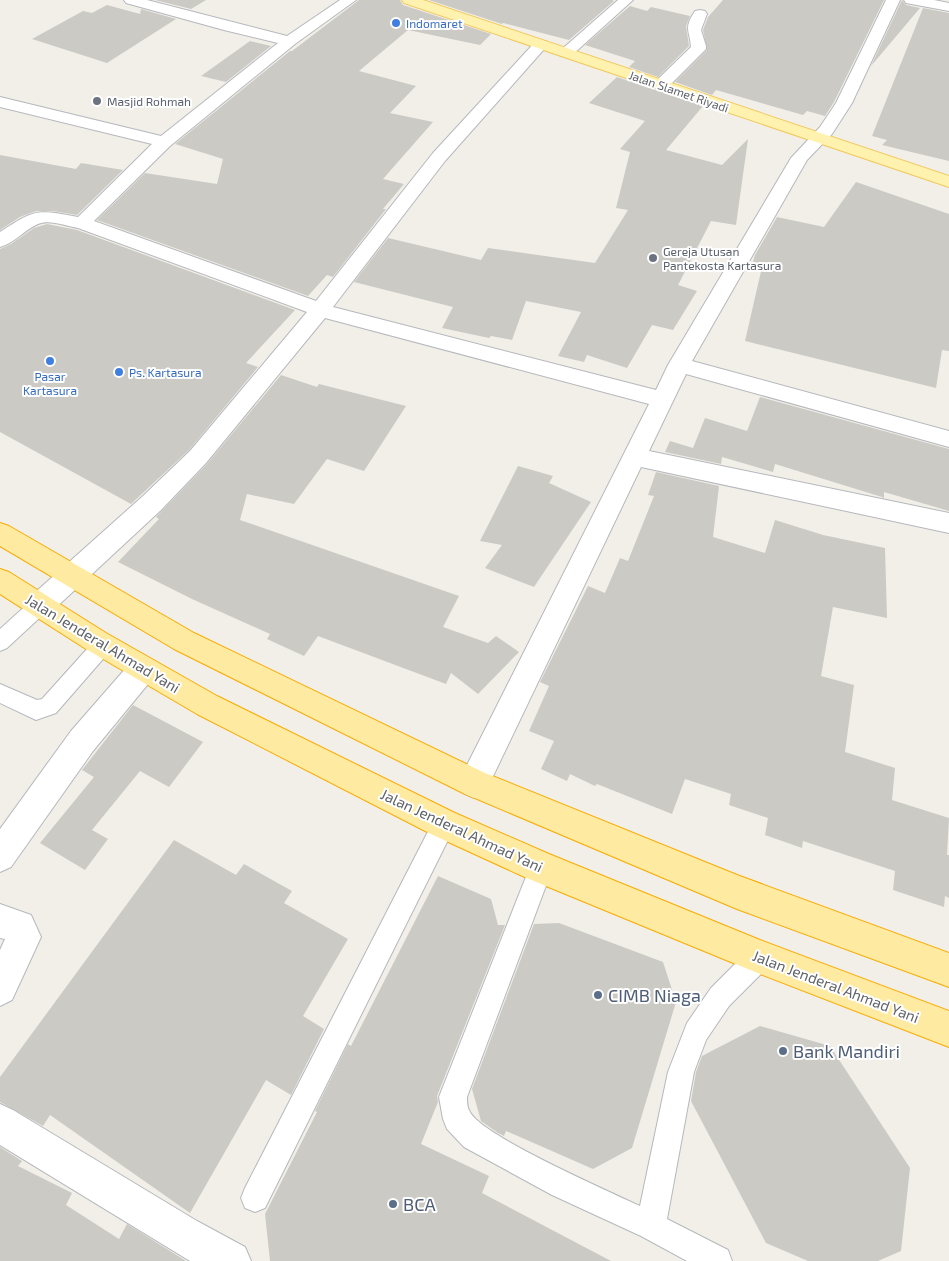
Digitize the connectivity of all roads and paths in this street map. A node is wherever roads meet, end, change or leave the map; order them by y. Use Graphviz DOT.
graph roads {
  1 [pos="131,0"];
  2 [pos="349,0"];
  3 [pos="626,0"];
  4 [pos="893,0"];
  5 [pos="911,0"];
  6 [pos="417,1"];
  7 [pos="949,7"];
  8 [pos="700,14"];
  9 [pos="290,41"];
  10 [pos="542,44"];
  11 [pos="566,52"];
  12 [pos="661,85"];
  13 [pos="0,102"];
  14 [pos="818,138"];
  15 [pos="164,142"];
  16 [pos="949,182"];
  17 [pos="82,223"];
  18 [pos="0,242"];
  19 [pos="320,310"];
  20 [pos="679,365"];
  21 [pos="661,399"];
  22 [pos="949,439"];
  23 [pos="633,457"];
  24 [pos="949,523"];
  25 [pos="0,532"];
  26 [pos="72,577"];
  27 [pos="0,580"];
  28 [pos="40,605"];
  29 [pos="0,642"];
  30 [pos="103,645"];
  31 [pos="143,669"];
  32 [pos="0,693"];
  33 [pos="474,783"];
  34 [pos="444,824"];
  35 [pos="0,856"];
  36 [pos="541,867"];
  37 [pos="0,921"];
  38 [pos="760,957"];
  39 [pos="949,970"];
  40 [pos="0,988"];
  41 [pos="949,1030"];
  42 [pos="0,1123"];
  43 [pos="255,1198"];
  44 [pos="652,1226"];
  45 [pos="231,1261"];
  46 [pos="716,1261"];
  1 -- 9 [label="street"];
  2 -- 9 [label="street"];
  3 -- 11 [label="street"];
  4 -- 14 [label="street"];
  5 -- 7 [label="street"];
  6 -- 10 [label="main road, Jalan Slamet Riyadi"];
  8 -- 12 [label="street"];
  9 -- 15 [label="street"];
  10 -- 11 [label="main road, Jalan Slamet Riyadi"];
  10 -- 19 [label="street"];
  11 -- 12 [label="main road, Jalan Slamet Riyadi"];
  12 -- 14 [label="main road, Jalan Slamet Riyadi"];
  13 -- 15 [label="street"];
  14 -- 16 [label="main road, Jalan Slamet Riyadi"];
  14 -- 20 [label="street"];
  15 -- 17 [label="street"];
  17 -- 18 [label="street"];
  17 -- 19 [label="street"];
  19 -- 21 [label="street"];
  19 -- 26 [label="street"];
  20 -- 21 [label="street"];
  20 -- 22 [label="street"];
  21 -- 23 [label="street"];
  23 -- 24 [label="street"];
  23 -- 33 [label="street"];
  25 -- 26 [label="highway"];
  26 -- 28 [label="street"];
  26 -- 33 [label="highway"];
  27 -- 28 [label="highway, Jalan Jenderal Ahmad Yani"];
  28 -- 29 [label="lane"];
  28 -- 30 [label="highway, Jalan Jenderal Ahmad Yani"];
  30 -- 31 [label="highway, Jalan Jenderal Ahmad Yani"];
  30 -- 32 [label="lane"];
  31 -- 34 [label="highway, Jalan Jenderal Ahmad Yani"];
  31 -- 35 [label="street"];
  33 -- 39 [label="highway"];
  34 -- 36 [label="highway, Jalan Jenderal Ahmad Yani"];
  34 -- 43 [label="lane"];
  36 -- 38 [label="highway, Jalan Jenderal Ahmad Yani"];
  36 -- 44 [label="lane"];
  37 -- 40 [label="street"];
  38 -- 41 [label="highway, Jalan Jenderal Ahmad Yani"];
  38 -- 44 [label="lane"];
  42 -- 45 [label="street"];
  44 -- 46 [label="lane"];
}
